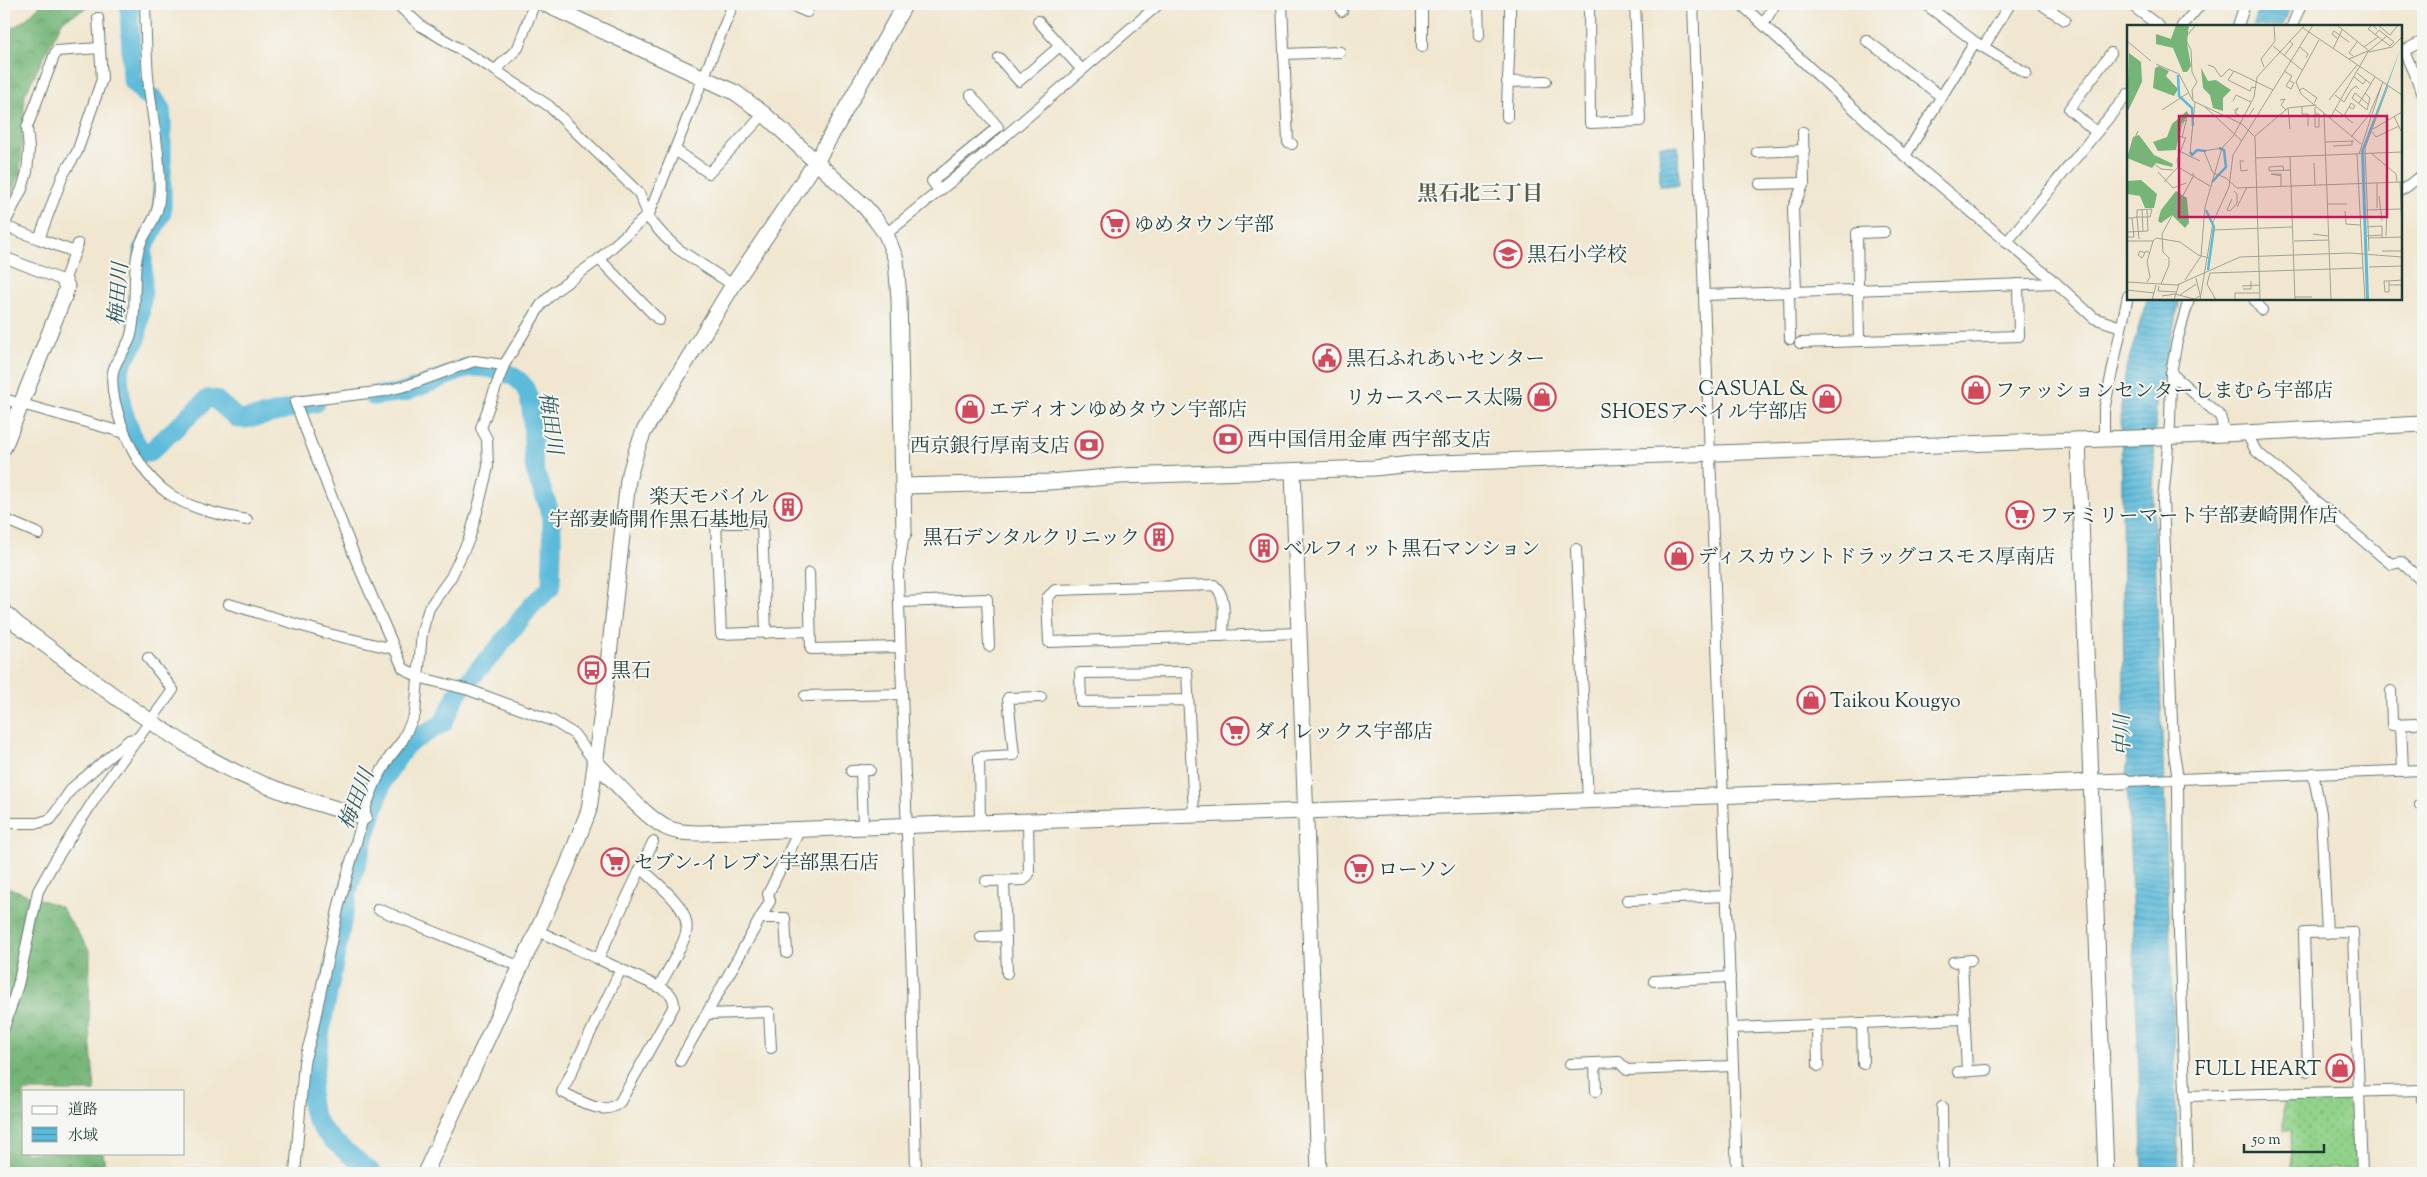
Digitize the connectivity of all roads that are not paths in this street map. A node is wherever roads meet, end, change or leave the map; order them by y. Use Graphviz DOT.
graph roads {
  1 [pos="145,4"];
  2 [pos="397,4"];
  3 [pos="534,4"];
  4 [pos="545,4"];
  5 [pos="788,4"];
  6 [pos="809,4"];
  7 [pos="905,4"];
  8 [pos="1159,4"];
  9 [pos="1282,4"];
  10 [pos="1422,4"];
  11 [pos="1478,4"];
  12 [pos="1510,4"];
  13 [pos="1589,4"];
  14 [pos="1635,4"];
  15 [pos="1692,4"];
  16 [pos="1741,4"];
  17 [pos="1775,4"];
  18 [pos="1924,4"];
  19 [pos="2010,4"];
  20 [pos="2041,4"];
  21 [pos="2130,4"];
  22 [pos="2202,4"];
  23 [pos="2245,4"];
  24 [pos="2301,4"];
  25 [pos="730,5"];
  26 [pos="98,18"];
  27 [pos="2065,20"];
  28 [pos="1038,21"];
  29 [pos="1764,23"];
  30 [pos="2158,25"];
  31 [pos="2183,25"];
  32 [pos="2238,25"];
  33 [pos="2292,25"];
  34 [pos="1479,36"];
  35 [pos="1866,40"];
  36 [pos="2423,41"];
  37 [pos="1980,44"];
  38 [pos="1060,46"];
  39 [pos="1422,47"];
  40 [pos="100,48"];
  41 [pos="2402,51"];
  42 [pos="1340,52"];
  43 [pos="2111,53"];
  44 [pos="1284,54"];
  45 [pos="999,58"];
  46 [pos="495,70"];
  47 [pos="1082,70"];
  48 [pos="2026,74"];
  49 [pos="705,76"];
  50 [pos="1546,81"];
  51 [pos="1507,82"];
  52 [pos="2423,94"];
  53 [pos="971,95"];
  54 [pos="2127,95"];
  55 [pos="1942,97"];
  56 [pos="764,114"];
  57 [pos="1507,116"];
  58 [pos="1803,132"];
  59 [pos="2096,132"];
  60 [pos="1292,144"];
  61 [pos="675,150"];
  62 [pos="1804,150"];
  63 [pos="1757,152"];
  64 [pos="1905,156"];
  65 [pos="816,162"];
  66 [pos="2423,175"];
  67 [pos="1804,183"];
  68 [pos="1760,184"];
  69 [pos="938,189"];
  70 [pos="2402,190"];
  71 [pos="648,214"];
  72 [pos="4,226"];
  73 [pos="1884,232"];
  74 [pos="886,234"];
  75 [pos="39,239"];
  76 [pos="2006,243"];
  77 [pos="4,257"];
  78 [pos="600,259"];
  79 [pos="64,281"];
  80 [pos="2056,283"];
  81 [pos="2018,284"];
  82 [pos="734,285"];
  83 [pos="1857,290"];
  84 [pos="1792,292"];
  85 [pos="1705,295"];
  86 [pos="2127,300"];
  87 [pos="2189,300"];
  88 [pos="2255,300"];
  89 [pos="2262,310"];
  90 [pos="659,320"];
  91 [pos="2121,327"];
  92 [pos="1790,339"];
  93 [pos="1859,341"];
  94 [pos="1800,343"];
  95 [pos="502,370"];
  96 [pos="2171,373"];
  97 [pos="4,399"];
  98 [pos="21,404"];
  99 [pos="2423,424"];
  100 [pos="2225,432"];
  101 [pos="2246,432"];
  102 [pos="125,433"];
  103 [pos="2164,437"];
  104 [pos="2106,439"];
  105 [pos="2078,440"];
  106 [pos="4,447"];
  107 [pos="1710,452"];
  108 [pos="1293,471"];
  109 [pos="904,486"];
  110 [pos="4,519"];
  111 [pos="247,520"];
  112 [pos="904,533"];
  113 [pos="39,534"];
  114 [pos="1576,549"];
  115 [pos="809,573"];
  116 [pos="2423,582"];
  117 [pos="899,602"];
  118 [pos="229,604"];
  119 [pos="4,612"];
  120 [pos="810,631"];
  121 [pos="766,633"];
  122 [pos="1298,633"];
  123 [pos="1224,636"];
  124 [pos="989,646"];
  125 [pos="900,647"];
  126 [pos="394,649"];
  127 [pos="148,658"];
  128 [pos="418,677"];
  129 [pos="2391,690"];
  130 [pos="902,694"];
  131 [pos="805,696"];
  132 [pos="1041,697"];
  133 [pos="1188,700"];
  134 [pos="150,720"];
  135 [pos="2415,724"];
  136 [pos="2401,725"];
  137 [pos="139,738"];
  138 [pos="594,761"];
  139 [pos="861,770"];
  140 [pos="2423,770"];
  141 [pos="2403,771"];
  142 [pos="2313,773"];
  143 [pos="2178,779"];
  144 [pos="2124,781"];
  145 [pos="2090,783"];
  146 [pos="1724,795"];
  147 [pos="1588,800"];
  148 [pos="1306,811"];
  149 [pos="1194,814"];
  150 [pos="364,817"];
  151 [pos="1028,820"];
  152 [pos="980,822"];
  153 [pos="4,823"];
  154 [pos="907,824"];
  155 [pos="863,826"];
  156 [pos="800,830"];
  157 [pos="653,842"];
  158 [pos="784,861"];
  159 [pos="826,861"];
  160 [pos="641,868"];
  161 [pos="986,881"];
  162 [pos="1004,881"];
  163 [pos="1727,896"];
  164 [pos="1627,900"];
  165 [pos="378,909"];
  166 [pos="761,918"];
  167 [pos="538,931"];
  168 [pos="2327,933"];
  169 [pos="1006,936"];
  170 [pos="981,937"];
  171 [pos="786,953"];
  172 [pos="598,959"];
  173 [pos="1962,961"];
  174 [pos="521,967"];
  175 [pos="620,969"];
  176 [pos="1007,973"];
  177 [pos="1730,977"];
  178 [pos="1654,981"];
  179 [pos="660,986"];
  180 [pos="707,1014"];
  181 [pos="1964,1020"];
  182 [pos="1862,1023"];
  183 [pos="1817,1025"];
  184 [pos="4,1028"];
  185 [pos="1732,1028"];
  186 [pos="770,1048"];
  187 [pos="680,1061"];
  188 [pos="1595,1063"];
  189 [pos="1570,1064"];
  190 [pos="1863,1064"];
  191 [pos="1733,1066"];
  192 [pos="1818,1066"];
  193 [pos="1987,1070"];
  194 [pos="2308,1071"];
  195 [pos="2423,1090"];
  196 [pos="1596,1091"];
  197 [pos="2358,1091"];
  198 [pos="2186,1096"];
  199 [pos="2423,1100"];
  200 [pos="1942,1107"];
  201 [pos="295,1173"];
  202 [pos="425,1173"];
  203 [pos="916,1173"];
  204 [pos="1319,1173"];
  205 [pos="1737,1173"];
  206 [pos="1943,1173"];
  207 [pos="2106,1173"];
  208 [pos="2188,1173"];
  209 [pos="2362,1173"];
  1 -- 102 [label="street"];
  2 -- 46 [label="street"];
  3 -- 46 [label="street"];
  4 -- 49 [label="street"];
  5 -- 6 [label="street"];
  7 -- 65 [label="street"];
  8 -- 47 [label="street"];
  9 -- 44 [label="street"];
  10 -- 39 [label="street"];
  11 -- 34 [label="street"];
  12 -- 51 [label="street"];
  13 -- 14 [label="street"];
  15 -- 85 [label="street"];
  16 -- 29 [label="street"];
  17 -- 29 [label="street"];
  18 -- 37 [label="street"];
  19 -- 37 [label="street"];
  20 -- 27 [label="street"];
  21 -- 30 [label="street"];
  22 -- 31 [label="street"];
  23 -- 32 [label="street"];
  24 -- 33 [label="street"];
  25 -- 49 [label="street"];
  26 -- 40 [label="street"];
  28 -- 38 [label="street"];
  29 -- 64 [label="street"];
  35 -- 55 [label="street"];
  36 -- 41 [label="street"];
  37 -- 48 [label="street"];
  37 -- 55 [label="street"];
  38 -- 45 [label="street"];
  38 -- 47 [label="street"];
  40 -- 72 [label="street"];
  40 -- 75 [label="street"];
  41 -- 52 [label="street"];
  42 -- 44 [label="street"];
  43 -- 59 [label="street"];
  44 -- 60 [label="street"];
  46 -- 71 [label="street"];
  47 -- 69 [label="street"];
  49 -- 56 [label="street"];
  49 -- 61 [label="street"];
  50 -- 51 [label="street"];
  51 -- 57 [label="street"];
  53 -- 69 [label="street"];
  54 -- 59 [label="street"];
  55 -- 64 [label="street"];
  56 -- 61 [label="street"];
  56 -- 65 [label="street"];
  58 -- 62 [label="street"];
  59 -- 76 [label="street"];
  61 -- 71 [label="street"];
  62 -- 63 [label="street"];
  62 -- 67 [label="street"];
  64 -- 76 [label="street"];
  65 -- 74 [label="street"];
  65 -- 82 [label="street"];
  66 -- 70 [label="street"];
  67 -- 68 [label="street"];
  67 -- 84 [label="street"];
  69 -- 74 [label="street"];
  71 -- 78 [label="street"];
  71 -- 82 [label="street"];
  72 -- 75 [label="street"];
  73 -- 83 [label="street"];
  74 -- 109 [label="street"];
  75 -- 79 [label="street"];
  76 -- 80 [label="street"];
  77 -- 79 [label="street"];
  78 -- 90 [label="street"];
  78 -- 95 [label="street"];
  79 -- 98 [label="street"];
  80 -- 81 [label="street"];
  80 -- 91 [label="street"];
  81 -- 83 [label="street"];
  81 -- 93 [label="street"];
  82 -- 138 [label="street"];
  83 -- 84 [label="street"];
  83 -- 93 [label="street"];
  84 -- 85 [label="street"];
  84 -- 92 [label="street"];
  85 -- 107 [label="street"];
  86 -- 91 [label="street"];
  87 -- 96 [label="street"];
  88 -- 89 [label="street"];
  91 -- 104 [label="street"];
  93 -- 94 [label="street"];
  95 -- 126 [label="street"];
  95 -- 128 [label="street"];
  96 -- 100 [label="street"];
  96 -- 103 [label="street"];
  97 -- 98 [label="street"];
  98 -- 102 [label="street"];
  98 -- 106 [label="street"];
  99 -- 101 [label="street"];
  100 -- 101 [label="street"];
  100 -- 103 [label="street"];
  101 -- 116 [label="street"];
  102 -- 111 [label="street"];
  103 -- 104 [label="street"];
  103 -- 143 [label="street"];
  104 -- 105 [label="street"];
  105 -- 107 [label="street"];
  105 -- 145 [label="street"];
  107 -- 108 [label="street"];
  107 -- 146 [label="street"];
  108 -- 109 [label="street"];
  108 -- 122 [label="street"];
  109 -- 112 [label="street"];
  110 -- 113 [label="street"];
  112 -- 117 [label="street"];
  114 -- 147 [label="street"];
  115 -- 120 [label="street"];
  117 -- 124 [label="street"];
  117 -- 125 [label="street"];
  118 -- 126 [label="street"];
  119 -- 134 [label="street"];
  120 -- 121 [label="street"];
  120 -- 125 [label="street"];
  121 -- 121 [label="street"];
  122 -- 123 [label="street"];
  122 -- 148 [label="street"];
  123 -- 123 [label="street"];
  125 -- 130 [label="street"];
  126 -- 128 [label="street"];
  127 -- 134 [label="street"];
  128 -- 138 [label="street"];
  128 -- 150 [label="street"];
  129 -- 136 [label="street"];
  130 -- 131 [label="street"];
  130 -- 154 [label="street"];
  132 -- 152 [label="street"];
  133 -- 133 [label="street"];
  133 -- 149 [label="street"];
  134 -- 137 [label="street"];
  134 -- 150 [label="street"];
  135 -- 136 [label="street"];
  136 -- 141 [label="street"];
  137 -- 153 [label="street"];
  137 -- 184 [label="street"];
  138 -- 156 [label="street"];
  138 -- 167 [label="street"];
  139 -- 155 [label="street"];
  140 -- 141 [label="street"];
  141 -- 142 [label="street"];
  142 -- 143 [label="street"];
  142 -- 168 [label="street"];
  143 -- 144 [label="street"];
  143 -- 198 [label="street"];
  144 -- 145 [label="street"];
  145 -- 146 [label="street"];
  145 -- 207 [label="street"];
  146 -- 147 [label="street"];
  146 -- 163 [label="street"];
  147 -- 148 [label="street"];
  148 -- 149 [label="street"];
  148 -- 204 [label="street"];
  149 -- 151 [label="street"];
  150 -- 201 [label="street"];
  151 -- 152 [label="street"];
  151 -- 162 [label="street"];
  152 -- 154 [label="street"];
  154 -- 155 [label="street"];
  154 -- 203 [label="street"];
  155 -- 156 [label="street"];
  156 -- 158 [label="street"];
  157 -- 160 [label="street"];
  158 -- 159 [label="street"];
  158 -- 166 [label="street"];
  160 -- 172 [label="street"];
  160 -- 179 [label="street"];
  161 -- 162 [label="street"];
  162 -- 169 [label="street"];
  163 -- 164 [label="street"];
  163 -- 177 [label="street"];
  165 -- 174 [label="street"];
  166 -- 171 [label="street"];
  166 -- 180 [label="street"];
  167 -- 172 [label="street"];
  167 -- 174 [label="street"];
  168 -- 194 [label="street"];
  168 -- 197 [label="street"];
  169 -- 170 [label="street"];
  169 -- 176 [label="street"];
  172 -- 175 [label="street"];
  173 -- 181 [label="street"];
  174 -- 202 [label="street"];
  175 -- 179 [label="street"];
  175 -- 179 [label="street"];
  177 -- 178 [label="street"];
  177 -- 185 [label="street"];
  180 -- 186 [label="street"];
  180 -- 187 [label="street"];
  181 -- 182 [label="street"];
  181 -- 193 [label="street"];
  182 -- 183 [label="street"];
  182 -- 190 [label="street"];
  183 -- 185 [label="street"];
  183 -- 192 [label="street"];
  185 -- 191 [label="street"];
  188 -- 189 [label="street"];
  188 -- 191 [label="street"];
  188 -- 196 [label="street"];
  191 -- 205 [label="street"];
  195 -- 197 [label="street"];
  195 -- 199 [label="street"];
  197 -- 198 [label="street"];
  197 -- 209 [label="street"];
  198 -- 208 [label="street"];
  200 -- 206 [label="street"];
}
